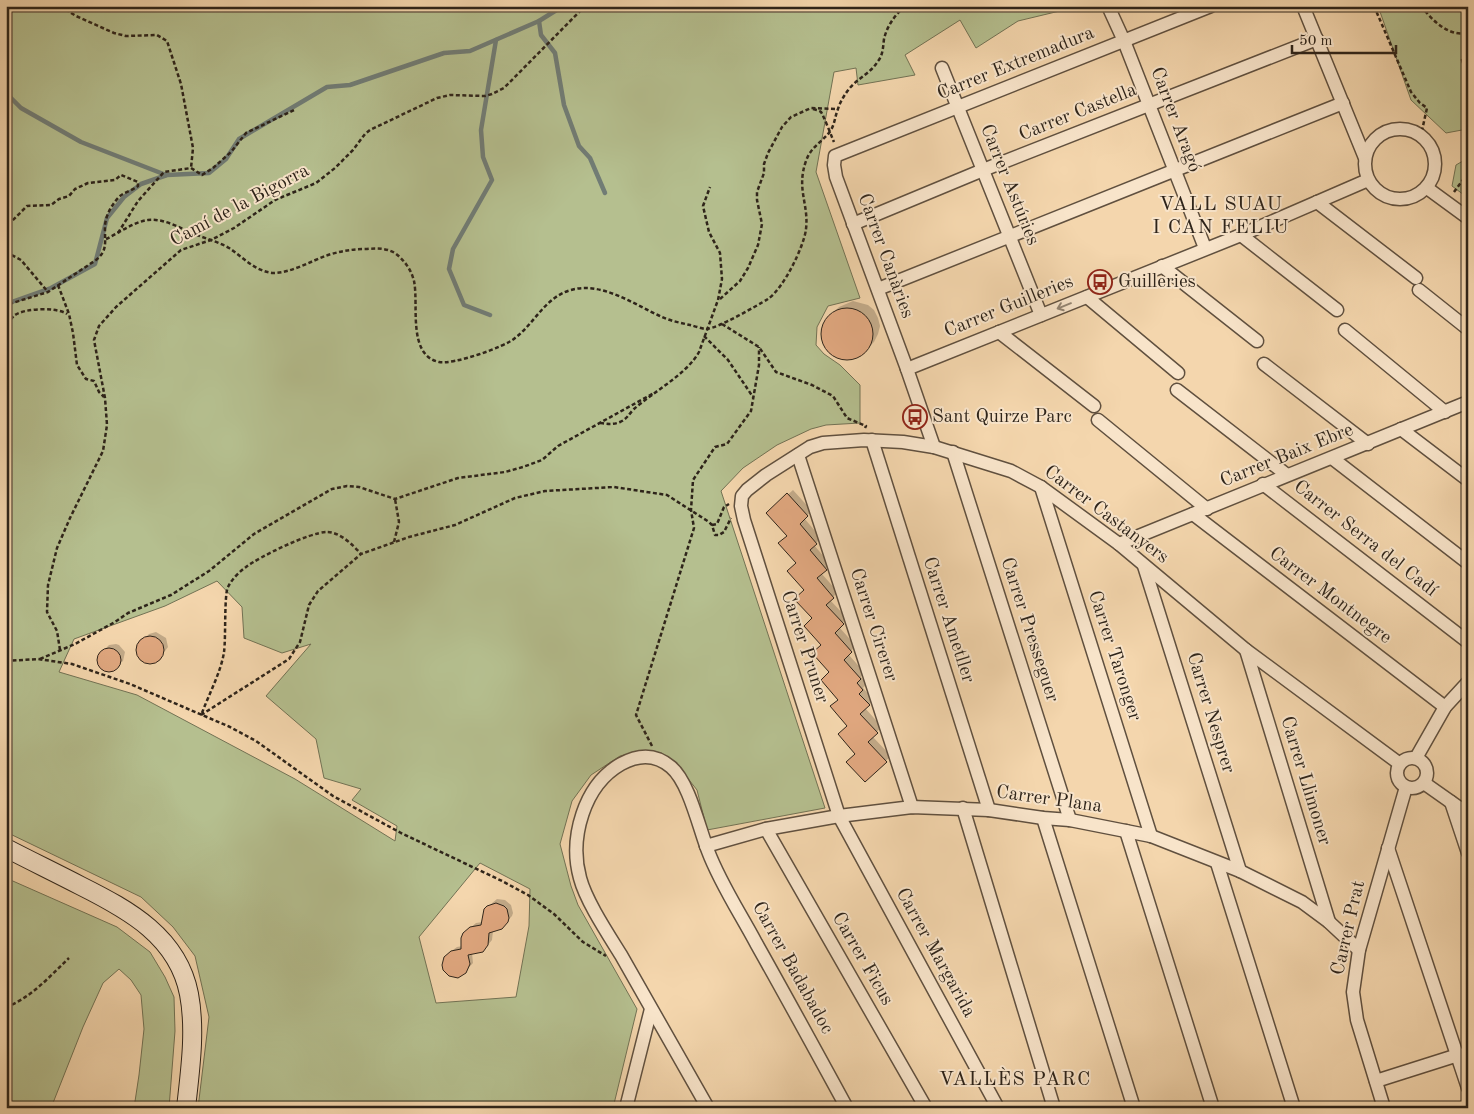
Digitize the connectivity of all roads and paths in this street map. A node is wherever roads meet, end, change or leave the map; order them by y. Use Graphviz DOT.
graph roads {
  1 [pos="60,6"];
  2 [pos="584,6"];
  3 [pos="905,6"];
  4 [pos="1108,6"];
  5 [pos="1211,6"];
  6 [pos="1303,6"];
  7 [pos="1374,6"];
  8 [pos="1420,6"];
  9 [pos="1466,34"];
  10 [pos="1317,39"];
  11 [pos="1124,41"];
  12 [pos="942,68"];
  13 [pos="1468,100"];
  14 [pos="1343,103"];
  15 [pos="1149,105"];
  16 [pos="957,107"];
  17 [pos="811,108"];
  18 [pos="838,109"];
  19 [pos="294,110"];
  20 [pos="829,133"];
  21 [pos="1421,135"];
  22 [pos="836,156"];
  23 [pos="1365,158"];
  24 [pos="191,168"];
  25 [pos="983,170"];
  26 [pos="1174,170"];
  27 [pos="1468,174"];
  28 [pos="1368,180"];
  29 [pos="710,186"];
  30 [pos="1427,188"];
  31 [pos="1316,202"];
  32 [pos="1446,202"];
  33 [pos="1468,218"];
  34 [pos="853,224"];
  35 [pos="6,231"];
  36 [pos="117,234"];
  37 [pos="1241,235"];
  38 [pos="1009,236"];
  39 [pos="106,239"];
  40 [pos="211,240"];
  41 [pos="1205,248"];
  42 [pos="6,252"];
  43 [pos="1162,266"];
  44 [pos="58,285"];
  45 [pos="878,288"];
  46 [pos="48,292"];
  47 [pos="1087,296"];
  48 [pos="718,300"];
  49 [pos="6,305"];
  50 [pos="1337,310"];
  51 [pos="69,314"];
  52 [pos="1041,315"];
  53 [pos="6,324"];
  54 [pos="722,324"];
  55 [pos="1468,329"];
  56 [pos="707,330"];
  57 [pos="1345,330"];
  58 [pos="999,332"];
  59 [pos="704,336"];
  60 [pos="1257,341"];
  61 [pos="759,347"];
  62 [pos="1264,364"];
  63 [pos="907,369"];
  64 [pos="1178,373"];
  65 [pos="1177,390"];
  66 [pos="654,393"];
  67 [pos="753,397"];
  68 [pos="105,398"];
  69 [pos="1468,402"];
  70 [pos="1094,406"];
  71 [pos="1445,412"];
  72 [pos="1098,420"];
  73 [pos="600,423"];
  74 [pos="1402,429"];
  75 [pos="868,440"];
  76 [pos="1368,444"];
  77 [pos="934,447"];
  78 [pos="953,452"];
  79 [pos="798,455"];
  80 [pos="1332,458"];
  81 [pos="1287,475"];
  82 [pos="1468,480"];
  83 [pos="1263,484"];
  84 [pos="1041,487"];
  85 [pos="744,493"];
  86 [pos="395,499"];
  87 [pos="1207,509"];
  88 [pos="691,510"];
  89 [pos="1193,514"];
  90 [pos="712,524"];
  91 [pos="394,542"];
  92 [pos="1119,544"];
  93 [pos="362,554"];
  94 [pos="1468,563"];
  95 [pos="1144,566"];
  96 [pos="1468,642"];
  97 [pos="60,650"];
  98 [pos="1246,650"];
  99 [pos="38,659"];
  100 [pos="6,661"];
  101 [pos="1467,683"];
  102 [pos="1445,707"];
  103 [pos="201,715"];
  104 [pos="658,758"];
  105 [pos="1416,758"];
  106 [pos="1400,764"];
  107 [pos="1424,783"];
  108 [pos="1406,787"];
  109 [pos="1451,802"];
  110 [pos="912,807"];
  111 [pos="963,808"];
  112 [pos="989,810"];
  113 [pos="1468,814"];
  114 [pos="839,816"];
  115 [pos="1043,818"];
  116 [pos="1070,820"];
  117 [pos="766,829"];
  118 [pos="1126,831"];
  119 [pos="1151,836"];
  120 [pos="706,846"];
  121 [pos="6,848"];
  122 [pos="1388,848"];
  123 [pos="1468,853"];
  124 [pos="1217,863"];
  125 [pos="1240,871"];
  126 [pos="1329,922"];
  127 [pos="1359,950"];
  128 [pos="69,958"];
  129 [pos="626,965"];
  130 [pos="6,1007"];
  131 [pos="652,1010"];
  132 [pos="1463,1055"];
  133 [pos="1376,1081"];
  134 [pos="1468,1088"];
  135 [pos="186,1108"];
  136 [pos="626,1108"];
  137 [pos="708,1108"];
  138 [pos="847,1108"];
  139 [pos="926,1108"];
  140 [pos="998,1108"];
  141 [pos="1054,1108"];
  142 [pos="1134,1108"];
  143 [pos="1213,1108"];
  144 [pos="1294,1108"];
  145 [pos="1384,1108"];
  1 -- 24 [label="path"];
  2 -- 40 [label="path, Camí de la Bigorra"];
  3 -- 18 [label="path"];
  4 -- 11 [label="street, Carrer Aragó"];
  5 -- 11 [label="street, Carrer Extremadura"];
  6 -- 10 [label="street"];
  7 -- 21 [label="path"];
  8 -- 9 [label="path"];
  9 -- 13 [label="path"];
  10 -- 14 [label="street"];
  10 -- 15 [label="street, Carrer Castella"];
  11 -- 15 [label="street, Carrer Aragó"];
  11 -- 16 [label="street, Carrer Extremadura"];
  12 -- 16 [label="street, Carrer Astúries"];
  14 -- 23 [label="street"];
  14 -- 26 [label="street"];
  15 -- 25 [label="street, Carrer Castella"];
  15 -- 26 [label="street, Carrer Aragó"];
  16 -- 22 [label="street, Carrer Extremadura"];
  16 -- 25 [label="street, Carrer Astúries"];
  17 -- 18 [label="path"];
  17 -- 20 [label="path"];
  17 -- 48 [label="path"];
  18 -- 20 [label="path"];
  19 -- 24 [label="path"];
  20 -- 54 [label="path"];
  21 -- 23 [label="street"];
  21 -- 30 [label="street"];
  22 -- 34 [label="street, Carrer Canàries"];
  23 -- 28 [label="street"];
  24 -- 36 [label="path"];
  25 -- 34 [label="street, Carrer Castella"];
  25 -- 38 [label="street, Carrer Astúries"];
  26 -- 38 [label="street"];
  26 -- 41 [label="street, Carrer Aragó"];
  27 -- 32 [label="path"];
  28 -- 30 [label="street"];
  28 -- 31 [label="street, Carrer Guilleries"];
  29 -- 48 [label="path"];
  30 -- 32 [label="street"];
  31 -- 37 [label="street, Carrer Guilleries"];
  31 -- 55 [label="street"];
  32 -- 33 [label="street"];
  34 -- 45 [label="street, Carrer Canàries"];
  35 -- 39 [label="path"];
  36 -- 39 [label="path"];
  36 -- 40 [label="path"];
  37 -- 41 [label="street, Carrer Guilleries"];
  37 -- 50 [label="street"];
  38 -- 45 [label="street"];
  38 -- 52 [label="street, Carrer Astúries"];
  39 -- 44 [label="path"];
  40 -- 56 [label="path"];
  40 -- 68 [label="path, Camí de la Bigorra"];
  41 -- 43 [label="street, Carrer Guilleries"];
  42 -- 46 [label="path"];
  43 -- 47 [label="street, Carrer Guilleries"];
  43 -- 60 [label="street"];
  44 -- 46 [label="path"];
  44 -- 51 [label="path"];
  45 -- 63 [label="street, Carrer Canàries"];
  46 -- 49 [label="path"];
  47 -- 52 [label="street, Carrer Guilleries, one-way"];
  47 -- 64 [label="street"];
  48 -- 56 [label="path"];
  51 -- 53 [label="path"];
  51 -- 68 [label="path"];
  52 -- 58 [label="street, Carrer Guilleries"];
  54 -- 56 [label="path"];
  54 -- 61 [label="path"];
  56 -- 59 [label="path"];
  57 -- 71 [label="street"];
  58 -- 63 [label="street, Carrer Guilleries"];
  58 -- 70 [label="street"];
  59 -- 66 [label="path"];
  59 -- 67 [label="path"];
  61 -- 67 [label="path"];
  61 -- 75 [label="path"];
  62 -- 76 [label="street"];
  63 -- 77 [label="street"];
  65 -- 81 [label="street"];
  66 -- 73 [label="path"];
  66 -- 73 [label="path"];
  67 -- 88 [label="path"];
  68 -- 97 [label="path, Camí de la Bigorra"];
  69 -- 71 [label="street, Carrer Baix Ebre"];
  71 -- 74 [label="street, Carrer Baix Ebre"];
  72 -- 87 [label="street"];
  73 -- 86 [label="path"];
  74 -- 76 [label="street, Carrer Baix Ebre"];
  74 -- 82 [label="street"];
  75 -- 77 [label="street, Carrer Castanyers"];
  75 -- 79 [label="street, Carrer Castanyers"];
  75 -- 112 [label="street, Carrer Ametller"];
  76 -- 80 [label="street, Carrer Baix Ebre"];
  77 -- 78 [label="street, Carrer Castanyers"];
  78 -- 84 [label="street, Carrer Castanyers"];
  78 -- 116 [label="street, Carrer Presseguer"];
  79 -- 85 [label="street, Carrer Castanyers"];
  79 -- 110 [label="street, Carrer Cirerer"];
  80 -- 81 [label="street, Carrer Baix Ebre"];
  80 -- 94 [label="street"];
  81 -- 83 [label="street, Carrer Baix Ebre"];
  83 -- 87 [label="street, Carrer Baix Ebre"];
  83 -- 96 [label="street, Carrer Serra del Cadí"];
  84 -- 92 [label="street, Carrer Castanyers"];
  84 -- 119 [label="street, Carrer Taronger"];
  85 -- 90 [label="path"];
  85 -- 90 [label="path"];
  85 -- 114 [label="street, Carrer Pruner"];
  86 -- 91 [label="path"];
  86 -- 97 [label="path"];
  87 -- 89 [label="street, Carrer Baix Ebre"];
  88 -- 90 [label="path"];
  88 -- 91 [label="path"];
  88 -- 104 [label="path"];
  89 -- 92 [label="street, Carrer Baix Ebre"];
  89 -- 102 [label="street, Carrer Montnegre"];
  91 -- 93 [label="path"];
  92 -- 95 [label="street, Carrer Castanyers"];
  93 -- 103 [label="path"];
  93 -- 103 [label="path"];
  95 -- 98 [label="street, Carrer Castanyers"];
  95 -- 125 [label="street, Carrer Nesprer"];
  97 -- 99 [label="path"];
  98 -- 106 [label="street, Carrer Castanyers"];
  98 -- 126 [label="street, Carrer Llimoner"];
  99 -- 100 [label="path"];
  99 -- 103 [label="path"];
  101 -- 102 [label="street"];
  102 -- 105 [label="street"];
  103 -- 129 [label="path"];
  104 -- 120 [label="street, Carrer Badabadoc"];
  104 -- 129 [label="street"];
  105 -- 106 [label="street"];
  105 -- 107 [label="street"];
  106 -- 108 [label="street"];
  107 -- 108 [label="street"];
  107 -- 109 [label="street"];
  108 -- 122 [label="street, Carrer Prat"];
  109 -- 113 [label="street"];
  109 -- 123 [label="street"];
  110 -- 111 [label="street, Carrer Plana"];
  110 -- 114 [label="street, Carrer Plana"];
  111 -- 112 [label="street, Carrer Plana"];
  111 -- 141 [label="street"];
  112 -- 115 [label="street, Carrer Plana"];
  114 -- 117 [label="street, Carrer Plana"];
  114 -- 140 [label="street, Carrer Margarida"];
  115 -- 116 [label="street, Carrer Plana"];
  115 -- 142 [label="street"];
  116 -- 118 [label="street, Carrer Plana"];
  117 -- 120 [label="street, Carrer Plana"];
  117 -- 139 [label="street, Carrer Ficus"];
  118 -- 119 [label="street, Carrer Plana"];
  118 -- 143 [label="street"];
  119 -- 124 [label="street, Carrer Plana"];
  120 -- 138 [label="street, Carrer Badabadoc"];
  121 -- 135 [label="main road"];
  122 -- 127 [label="street, Carrer Prat"];
  122 -- 132 [label="street"];
  124 -- 125 [label="street, Carrer Plana"];
  124 -- 144 [label="street"];
  125 -- 126 [label="street, Carrer Plana"];
  126 -- 127 [label="street, Carrer Plana"];
  127 -- 133 [label="street, Carrer Prat"];
  128 -- 130 [label="path"];
  129 -- 131 [label="street"];
  131 -- 136 [label="street"];
  131 -- 137 [label="street"];
  132 -- 133 [label="street"];
  132 -- 134 [label="street"];
  133 -- 145 [label="street, Carrer Prat"];
}
